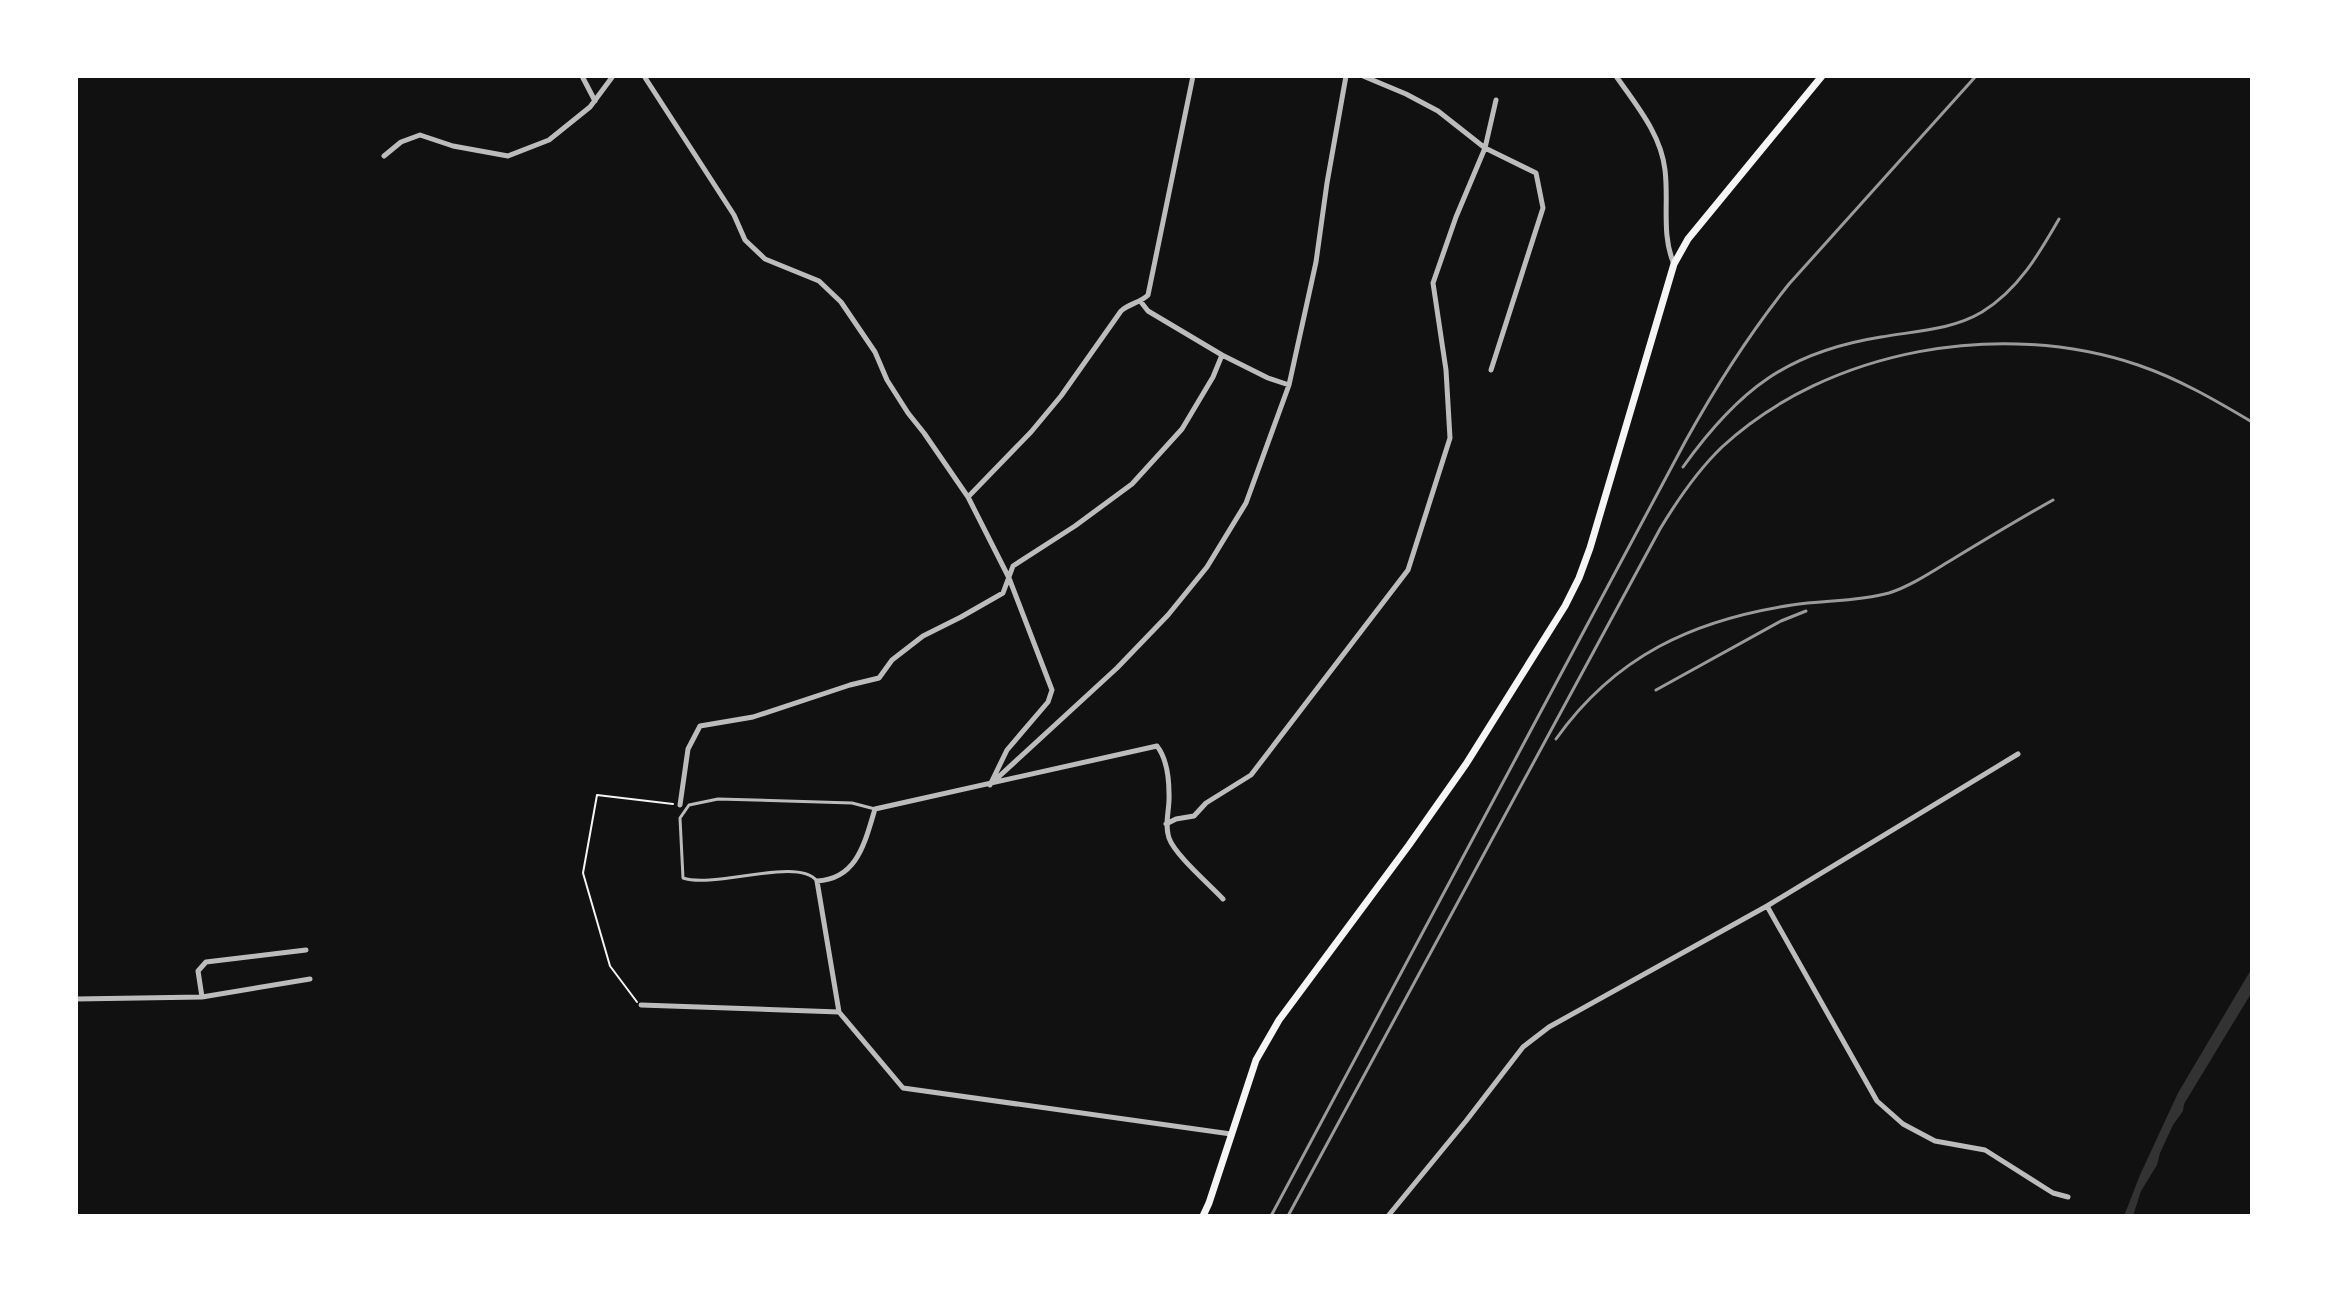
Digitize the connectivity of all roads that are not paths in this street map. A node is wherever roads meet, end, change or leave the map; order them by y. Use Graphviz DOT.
graph roads {
  1 [pos="582,76"];
  2 [pos="613,76"];
  3 [pos="644,76"];
  4 [pos="1193,76"];
  5 [pos="1346,76"];
  6 [pos="1363,76"];
  7 [pos="1616,76"];
  8 [pos="1822,76"];
  9 [pos="1496,100"];
  10 [pos="595,101"];
  11 [pos="1485,148"];
  12 [pos="384,156"];
  13 [pos="1674,264"];
  14 [pos="1141,302"];
  15 [pos="1222,355"];
  16 [pos="1491,370"];
  17 [pos="1289,385"];
  18 [pos="968,497"];
  19 [pos="1009,578"];
  20 [pos="2018,754"];
  21 [pos="990,785"];
  22 [pos="680,805"];
  23 [pos="875,809"];
  24 [pos="1166,824"];
  25 [pos="817,881"];
  26 [pos="1223,899"];
  27 [pos="1767,906"];
  28 [pos="306,950"];
  29 [pos="310,979"];
  30 [pos="202,997"];
  31 [pos="76,999"];
  32 [pos="641,1005"];
  33 [pos="839,1012"];
  34 [pos="1232,1134"];
  35 [pos="2068,1197"];
  36 [pos="1203,1216"];
  37 [pos="1388,1216"];
  1 -- 10 [label="street"];
  2 -- 10 [label="street"];
  3 -- 18 [label="street"];
  4 -- 14 [label="street"];
  5 -- 17 [label="street"];
  6 -- 11 [label="street"];
  7 -- 13 [label="street"];
  8 -- 13 [label="main road"];
  9 -- 11 [label="street"];
  10 -- 12 [label="street"];
  11 -- 16 [label="street"];
  11 -- 24 [label="street"];
  13 -- 34 [label="main road"];
  14 -- 15 [label="street"];
  14 -- 18 [label="street"];
  15 -- 17 [label="street"];
  15 -- 19 [label="street"];
  17 -- 21 [label="street"];
  18 -- 19 [label="street"];
  19 -- 21 [label="street"];
  19 -- 22 [label="street"];
  20 -- 27 [label="street"];
  21 -- 23 [label="street"];
  21 -- 24 [label="street"];
  23 -- 25 [label="street"];
  23 -- 25 [label="lane"];
  24 -- 26 [label="street"];
  25 -- 33 [label="street"];
  27 -- 35 [label="street"];
  27 -- 37 [label="street"];
  28 -- 30 [label="street"];
  29 -- 30 [label="street"];
  30 -- 31 [label="street"];
  32 -- 33 [label="street"];
  33 -- 34 [label="street"];
  34 -- 36 [label="main road"];
}
